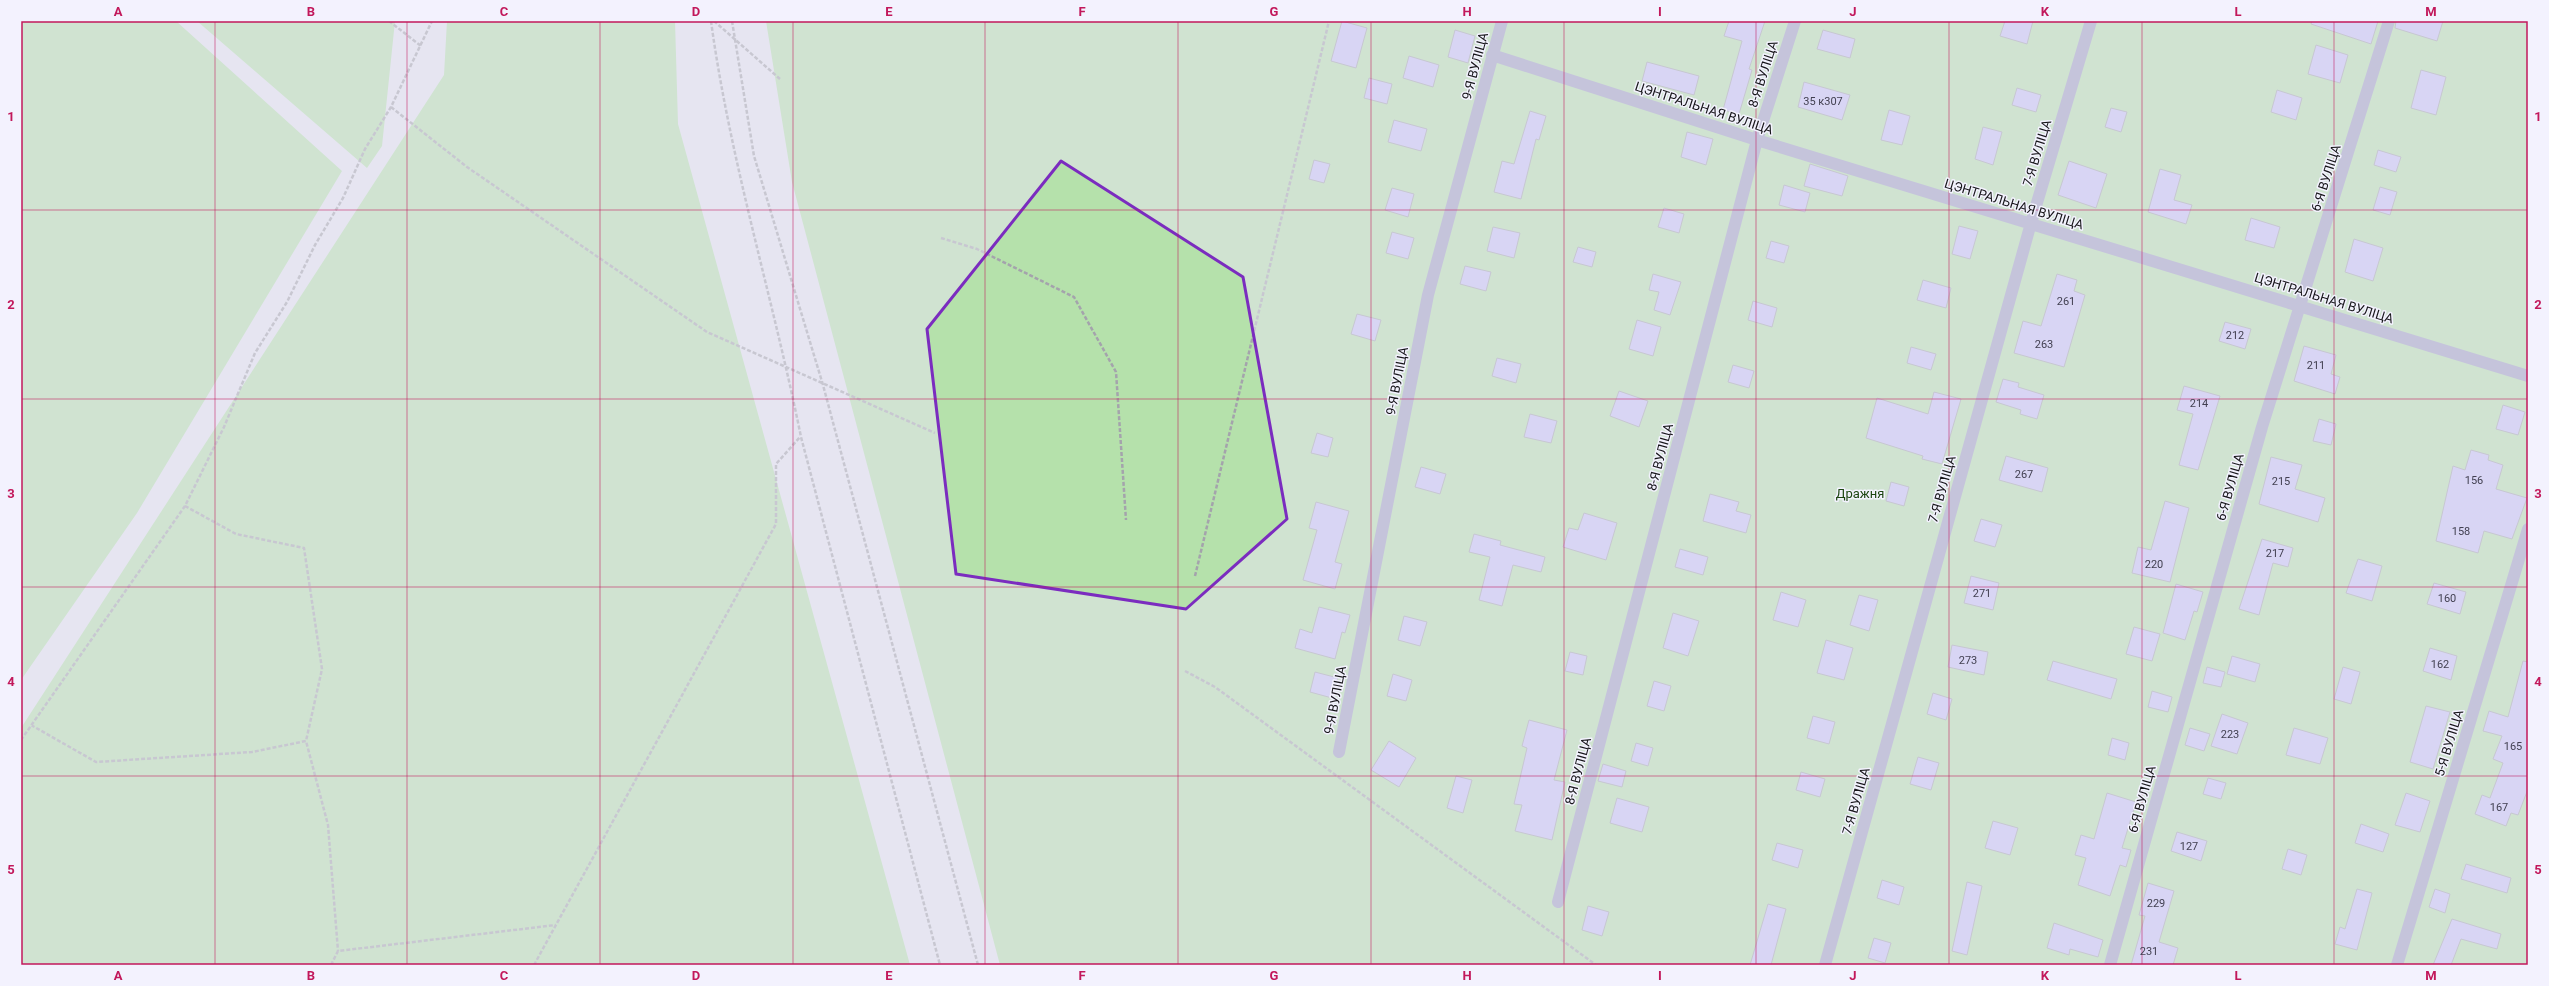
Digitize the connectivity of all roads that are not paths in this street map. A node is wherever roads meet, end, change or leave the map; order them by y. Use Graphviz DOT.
graph roads {
  1 [pos="1502,21"];
  2 [pos="1795,21"];
  3 [pos="2091,21"];
  4 [pos="2389,21"];
  5 [pos="1492,55"];
  6 [pos="1757,140"];
  7 [pos="2031,224"];
  8 [pos="2300,305"];
  9 [pos="2528,376"];
  10 [pos="2528,530"];
  11 [pos="1339,752"];
  12 [pos="1558,902"];
  13 [pos="1824,965"];
  14 [pos="2110,965"];
  15 [pos="2397,965"];
  1 -- 5 [label="street, 9-Я ВУЛІЦА"];
  2 -- 6 [label="street, 8-Я ВУЛІЦА"];
  3 -- 7 [label="street, 7-Я ВУЛІЦА"];
  4 -- 8 [label="street, 6-Я ВУЛІЦА"];
  5 -- 6 [label="street, ЦЭНТРАЛЬНАЯ ВУЛІЦА"];
  5 -- 11 [label="street, 9-Я ВУЛІЦА"];
  6 -- 7 [label="street, ЦЭНТРАЛЬНАЯ ВУЛІЦА"];
  6 -- 12 [label="street, 8-Я ВУЛІЦА"];
  7 -- 8 [label="street, ЦЭНТРАЛЬНАЯ ВУЛІЦА"];
  7 -- 13 [label="street, 7-Я ВУЛІЦА"];
  8 -- 9 [label="street, ЦЭНТРАЛЬНАЯ ВУЛІЦА"];
  8 -- 14 [label="street, 6-Я ВУЛІЦА"];
  10 -- 15 [label="street, 5-Я ВУЛІЦА"];
}
